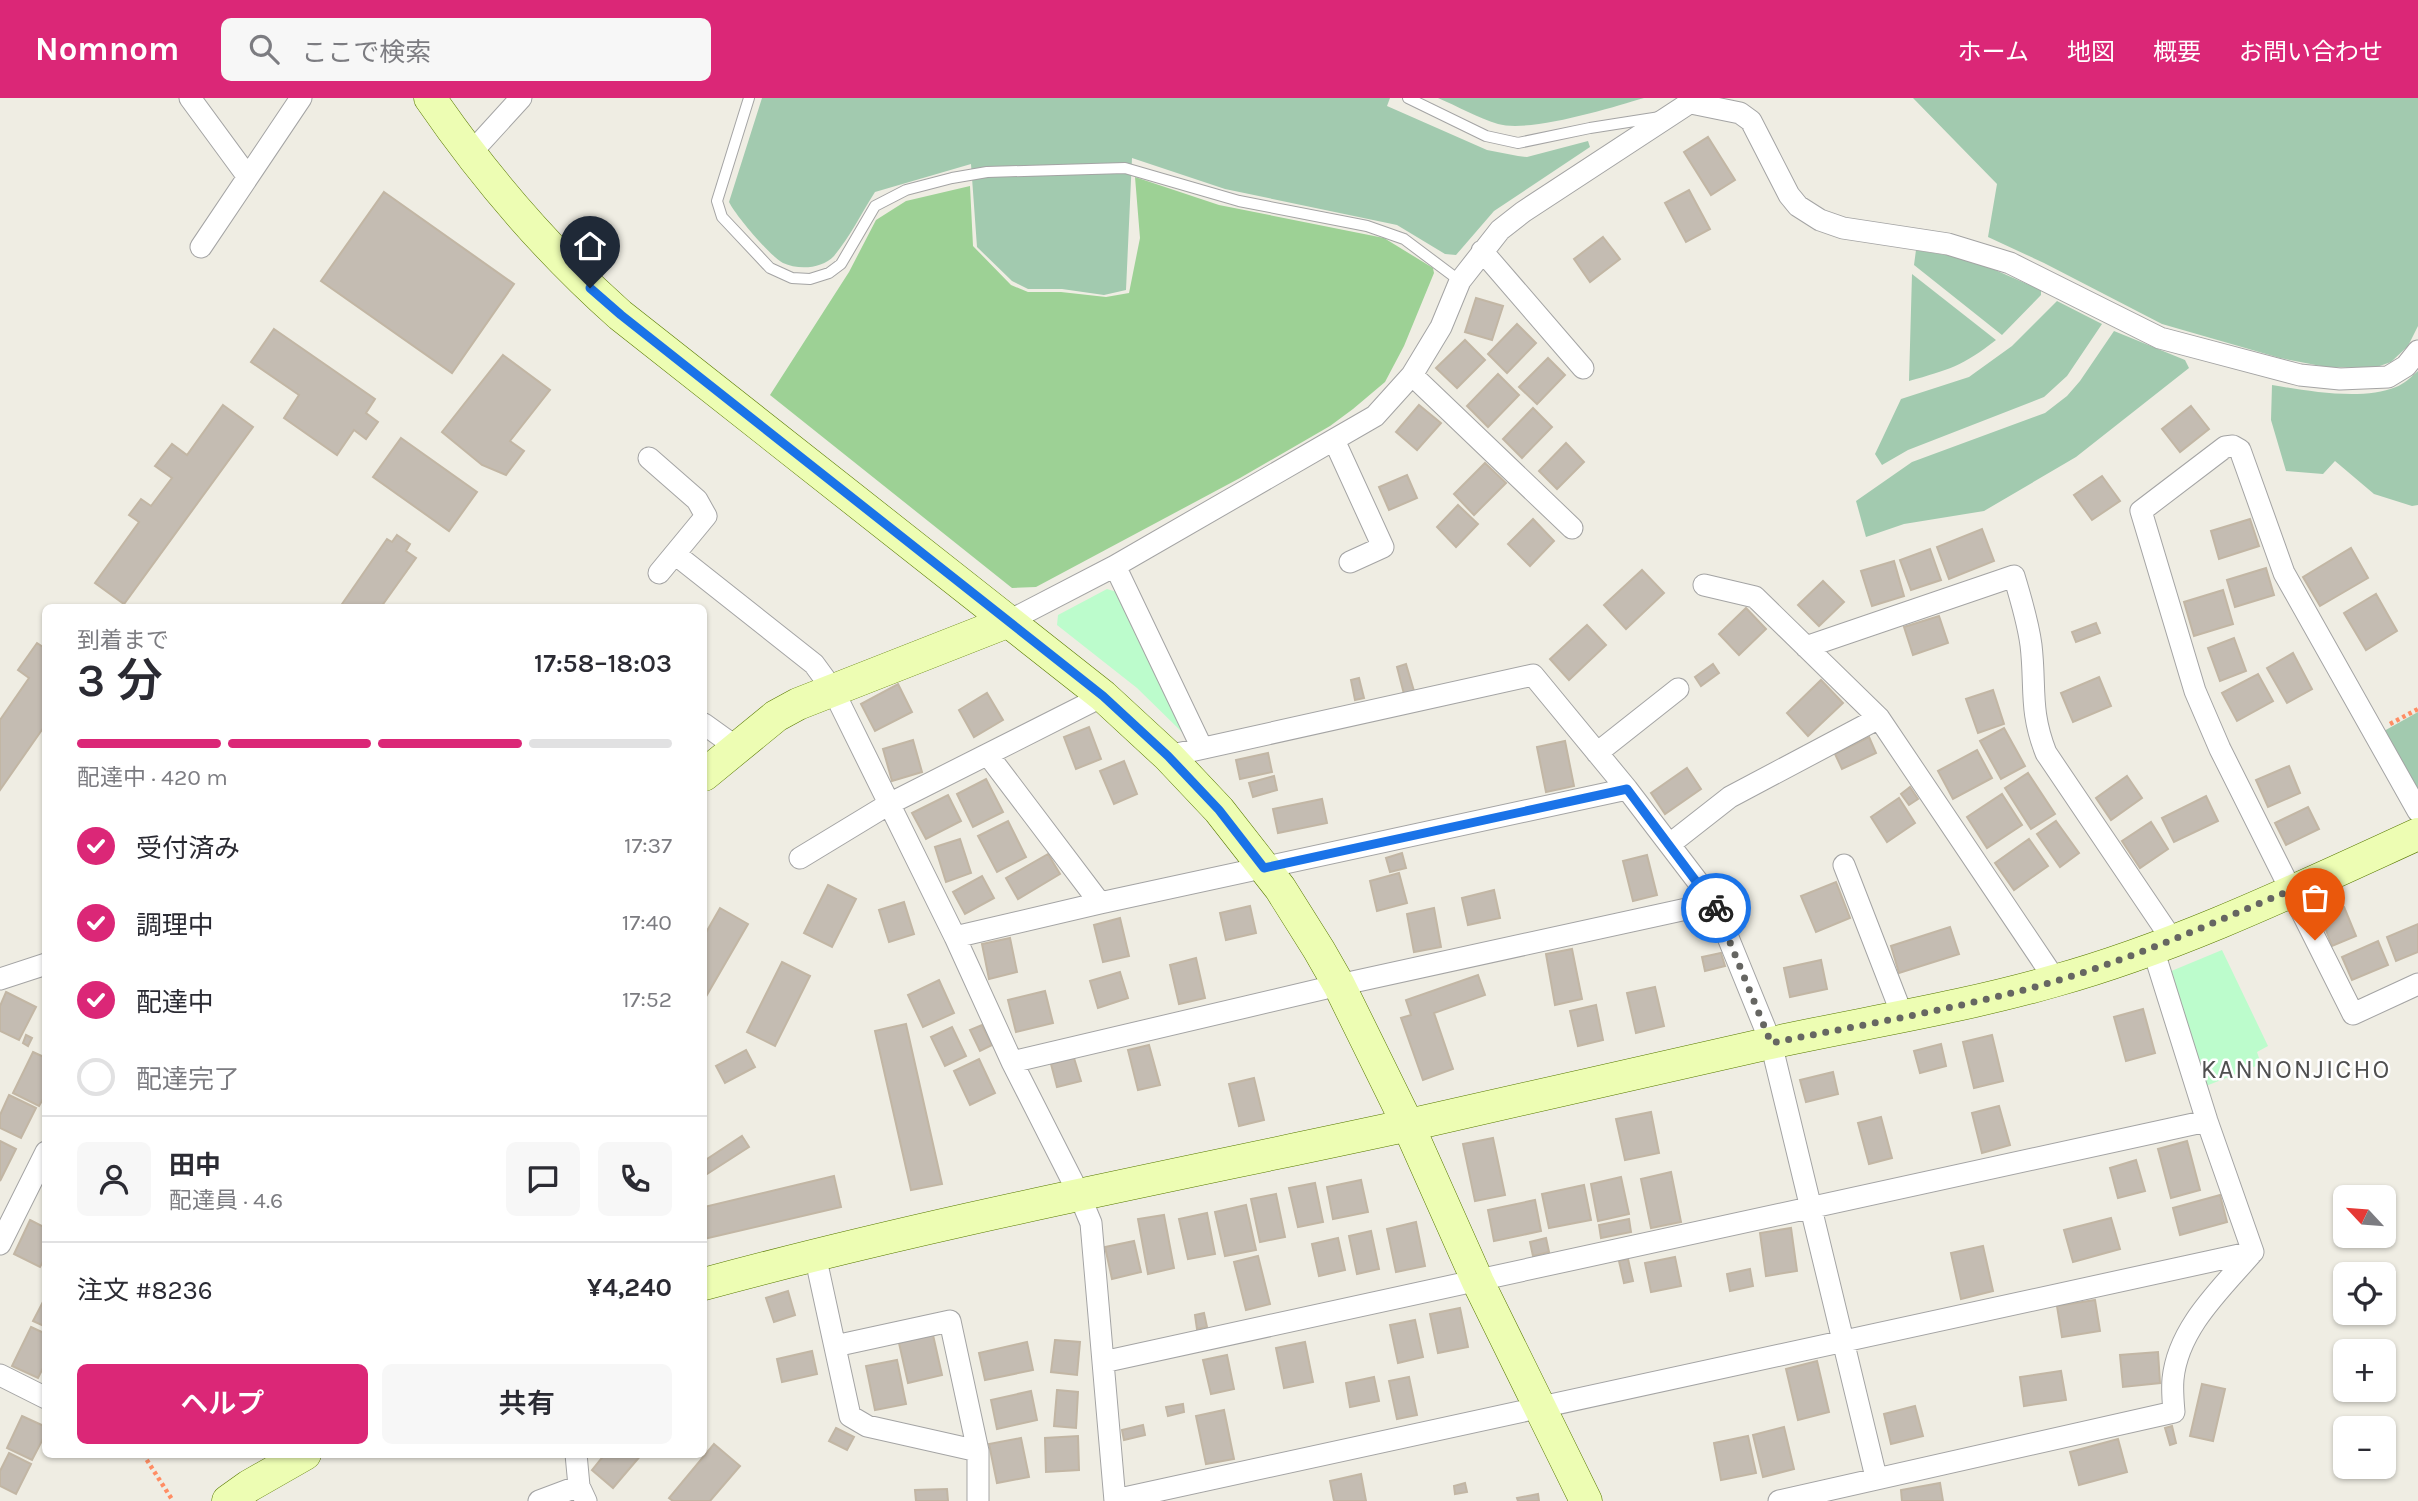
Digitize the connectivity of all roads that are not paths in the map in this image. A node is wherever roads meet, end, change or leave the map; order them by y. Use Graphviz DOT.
graph roads {
  1 [pos="190,98"];
  2 [pos="301,98"];
  3 [pos="430,98"];
  4 [pos="522,98"];
  5 [pos="750,98"];
  6 [pos="1408,98"];
  7 [pos="1694,101"];
  8 [pos="1673,115"];
  9 [pos="469,155"];
  10 [pos="248,177"];
  11 [pos="201,247"];
  12 [pos="1482,251"];
  13 [pos="1460,281"];
  14 [pos="2418,351"];
  15 [pos="1583,368"];
  16 [pos="1412,375"];
  17 [pos="1334,440"];
  18 [pos="649,458"];
  19 [pos="1572,528"];
  20 [pos="675,554"];
  21 [pos="1350,562"];
  22 [pos="1115,566"];
  23 [pos="659,573"];
  24 [pos="1704,585"];
  25 [pos="1007,622"];
  26 [pos="1806,647"];
  27 [pos="1678,689"];
  28 [pos="833,690"];
  29 [pos="1103,696"];
  30 [pos="1879,718"];
  31 [pos="707,726"];
  32 [pos="736,747"];
  33 [pos="1202,748"];
  34 [pos="1597,753"];
  35 [pos="988,755"];
  36 [pos="1168,756"];
  37 [pos="707,772"];
  38 [pos="1627,789"];
  39 [pos="889,804"];
  40 [pos="2418,811"];
  41 [pos="2418,834"];
  42 [pos="1670,844"];
  43 [pos="800,858"];
  44 [pos="1844,865"];
  45 [pos="1264,868"];
  46 [pos="2289,891"];
  47 [pos="1100,903"];
  48 [pos="1714,903"];
  49 [pos="955,937"];
  50 [pos="2163,945"];
  51 [pos="42,965"];
  52 [pos="0,979"];
  53 [pos="2056,981"];
  54 [pos="2418,984"];
  55 [pos="1339,985"];
  56 [pos="1903,1017"];
  57 [pos="1771,1043"];
  58 [pos="1012,1062"];
  59 [pos="2207,1121"];
  60 [pos="1408,1125"];
  61 [pos="42,1160"];
  62 [pos="1079,1194"];
  63 [pos="1811,1208"];
  64 [pos="0,1244"];
  65 [pos="2253,1252"];
  66 [pos="815,1255"];
  67 [pos="1478,1282"];
  68 [pos="707,1283"];
  69 [pos="1843,1339"];
  70 [pos="835,1346"];
  71 [pos="1103,1362"];
  72 [pos="0,1375"];
  73 [pos="42,1396"];
  74 [pos="1540,1407"];
  75 [pos="978,1451"];
  76 [pos="263,1458"];
  77 [pos="297,1458"];
  78 [pos="577,1458"];
  79 [pos="1876,1478"];
  80 [pos="239,1493"];
  81 [pos="583,1493"];
  82 [pos="1115,1500"];
  83 [pos="539,1501"];
  84 [pos="978,1501"];
  85 [pos="1586,1501"];
  86 [pos="1779,1501"];
  1 -- 10 [label="street"];
  2 -- 10 [label="street"];
  3 -- 9 [label="street"];
  4 -- 9 [label="street"];
  5 -- 13 [label="lane"];
  6 -- 8 [label="lane"];
  7 -- 8 [label="street"];
  7 -- 14 [label="street"];
  8 -- 12 [label="street"];
  9 -- 25 [label="street"];
  10 -- 11 [label="street"];
  12 -- 13 [label="street"];
  12 -- 15 [label="street"];
  13 -- 16 [label="street"];
  16 -- 17 [label="street"];
  16 -- 19 [label="street"];
  17 -- 21 [label="street"];
  17 -- 22 [label="street"];
  18 -- 20 [label="street"];
  20 -- 23 [label="street"];
  20 -- 28 [label="street"];
  22 -- 25 [label="street"];
  22 -- 33 [label="street"];
  24 -- 26 [label="street"];
  25 -- 28 [label="street"];
  25 -- 29 [label="street"];
  26 -- 30 [label="street"];
  26 -- 50 [label="street"];
  27 -- 34 [label="street"];
  28 -- 32 [label="street"];
  28 -- 39 [label="street"];
  29 -- 35 [label="street"];
  29 -- 36 [label="street"];
  30 -- 42 [label="street"];
  30 -- 53 [label="street"];
  31 -- 32 [label="street"];
  32 -- 37 [label="street"];
  33 -- 34 [label="street"];
  33 -- 36 [label="street"];
  34 -- 38 [label="street"];
  35 -- 39 [label="street"];
  35 -- 47 [label="street"];
  36 -- 45 [label="street"];
  38 -- 42 [label="street"];
  38 -- 45 [label="street"];
  39 -- 43 [label="street"];
  39 -- 49 [label="street"];
  40 -- 46 [label="street"];
  41 -- 46 [label="street"];
  42 -- 48 [label="street"];
  44 -- 56 [label="street"];
  45 -- 47 [label="street"];
  45 -- 55 [label="street"];
  46 -- 50 [label="street"];
  46 -- 54 [label="street"];
  47 -- 49 [label="street"];
  48 -- 55 [label="street"];
  48 -- 57 [label="street"];
  49 -- 58 [label="street"];
  50 -- 53 [label="street"];
  50 -- 59 [label="street"];
  51 -- 52 [label="street"];
  53 -- 56 [label="street"];
  55 -- 58 [label="street"];
  55 -- 60 [label="street"];
  56 -- 57 [label="street"];
  57 -- 60 [label="street"];
  57 -- 63 [label="street"];
  58 -- 62 [label="street"];
  59 -- 63 [label="street"];
  59 -- 65 [label="street"];
  60 -- 62 [label="street"];
  60 -- 67 [label="street"];
  61 -- 64 [label="street"];
  62 -- 66 [label="street"];
  62 -- 71 [label="street"];
  63 -- 67 [label="street"];
  63 -- 69 [label="street"];
  65 -- 69 [label="street"];
  65 -- 79 [label="street"];
  66 -- 68 [label="street"];
  66 -- 70 [label="street"];
  67 -- 71 [label="street"];
  67 -- 74 [label="street"];
  69 -- 74 [label="street"];
  69 -- 79 [label="street"];
  70 -- 75 [label="street"];
  70 -- 75 [label="street"];
  71 -- 82 [label="street"];
  72 -- 73 [label="street"];
  74 -- 82 [label="street"];
  74 -- 85 [label="street"];
  75 -- 84 [label="street"];
  76 -- 80 [label="street"];
  77 -- 80 [label="street"];
  78 -- 81 [label="street"];
  79 -- 86 [label="street"];
  81 -- 83 [label="street"];
}
